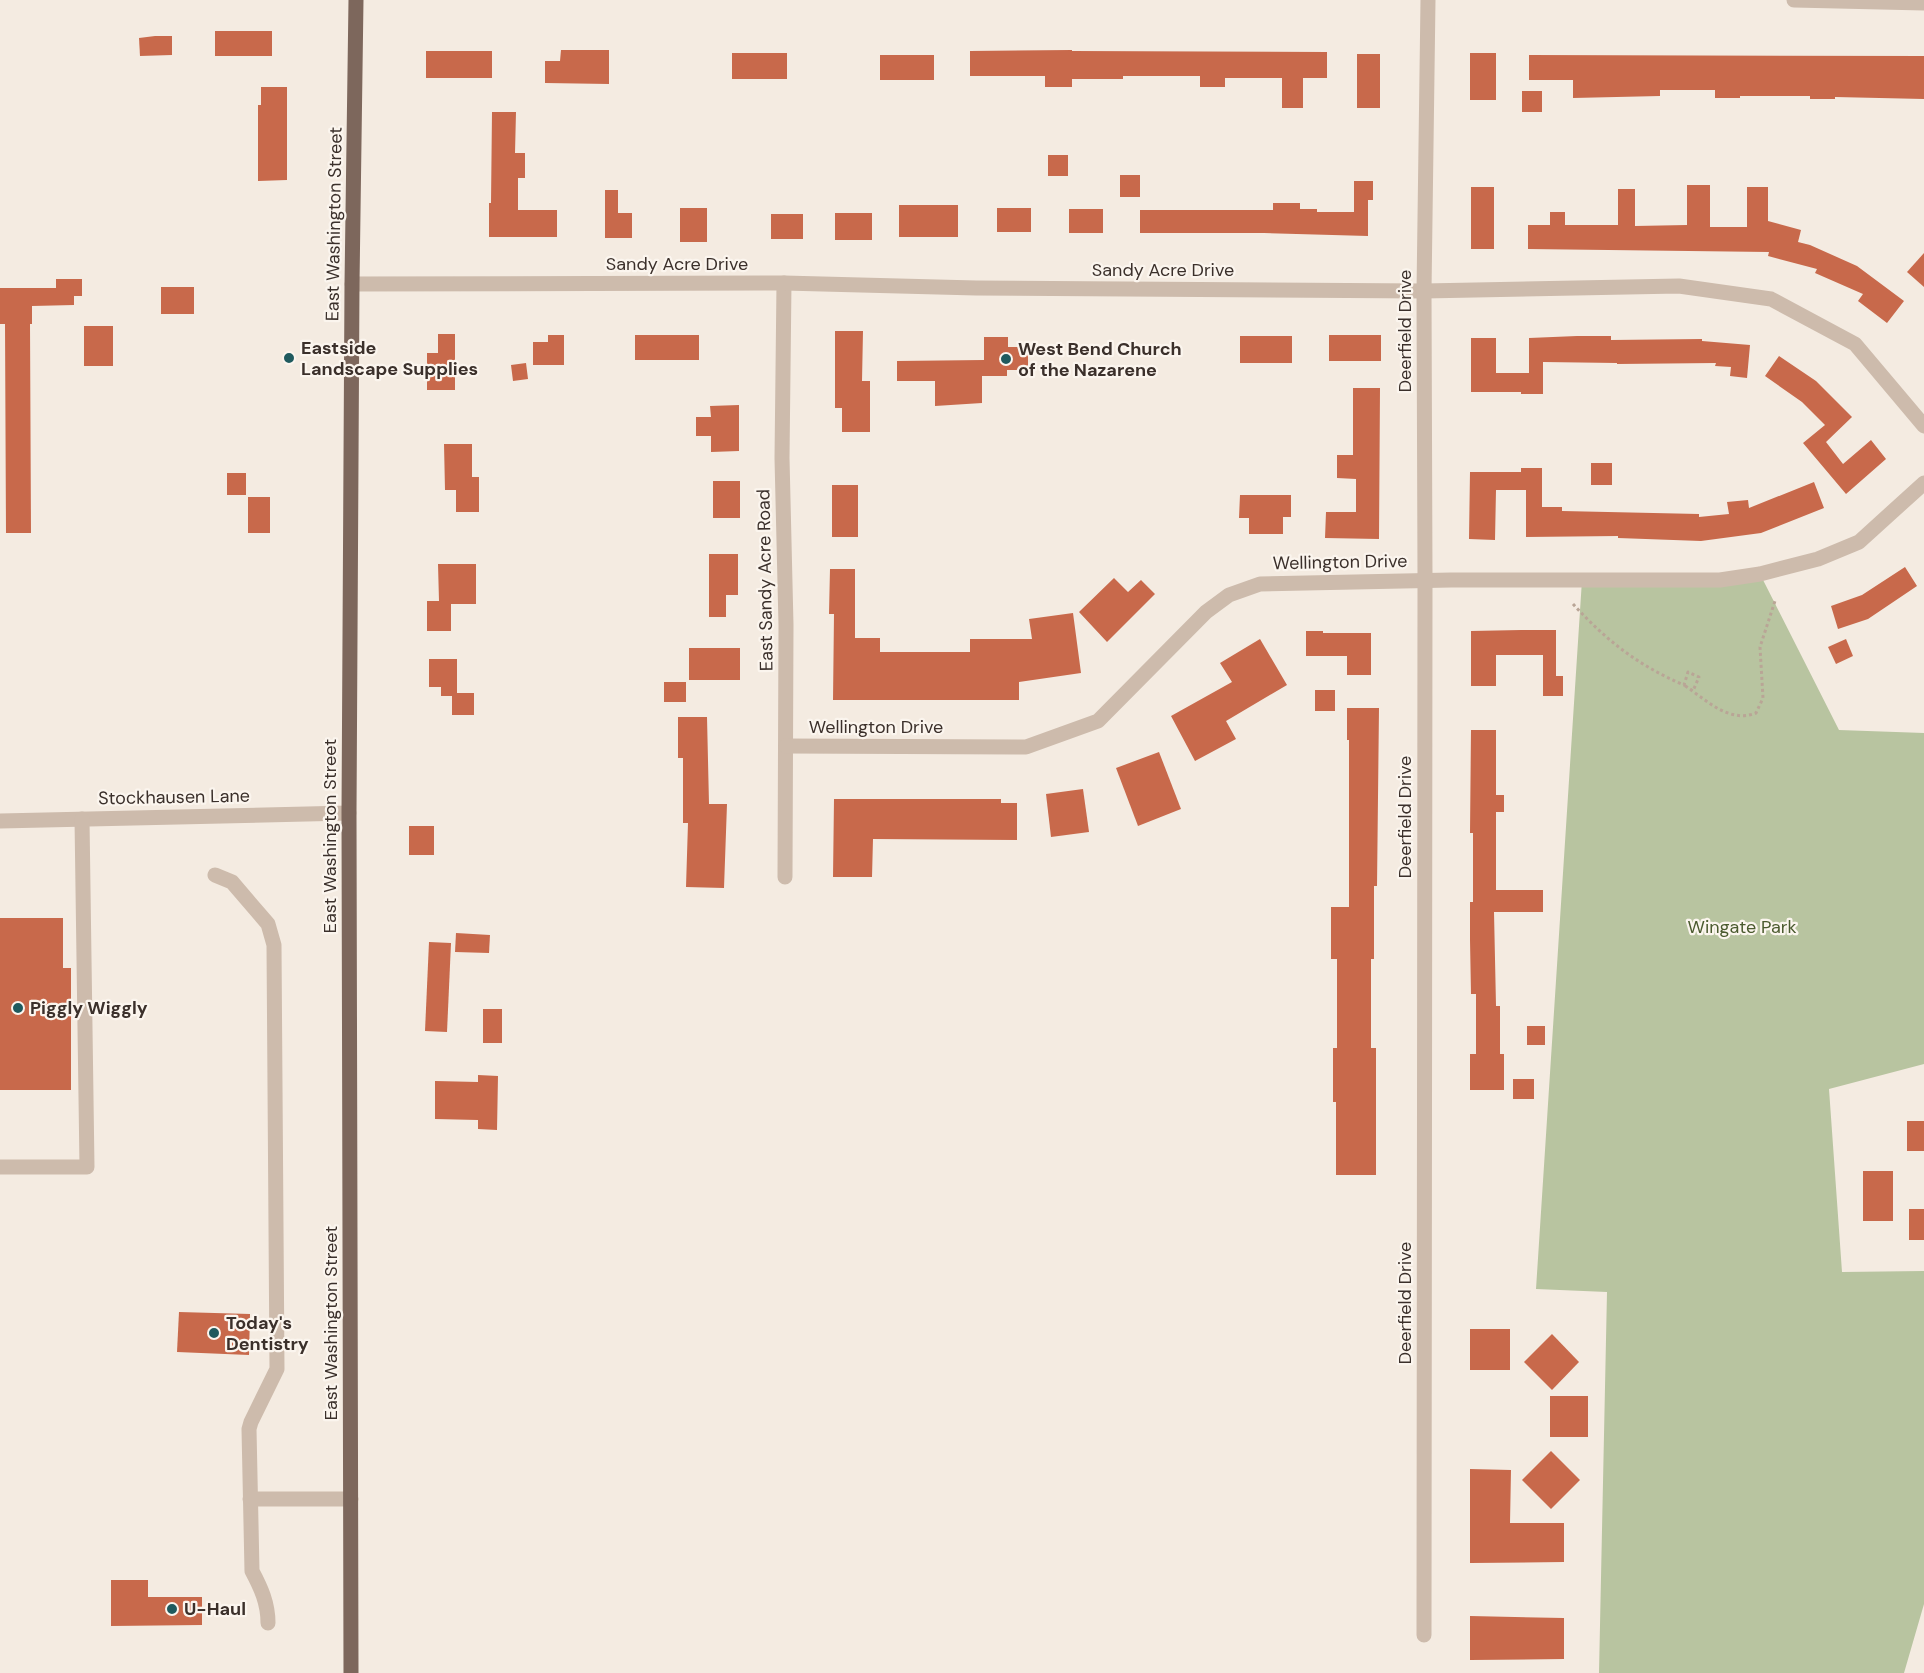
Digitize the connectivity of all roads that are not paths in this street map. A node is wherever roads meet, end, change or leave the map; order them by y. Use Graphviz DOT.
graph roads {
  1 [pos="356,0"];
  2 [pos="1428,0"];
  3 [pos="1794,0"];
  4 [pos="1908,1"];
  5 [pos="1924,3"];
  6 [pos="784,283"];
  7 [pos="352,284"];
  8 [pos="1424,291"];
  9 [pos="1924,426"];
  10 [pos="1924,483"];
  11 [pos="1425,580"];
  12 [pos="786,746"];
  13 [pos="349,813"];
  14 [pos="82,819"];
  15 [pos="0,821"];
  16 [pos="215,875"];
  17 [pos="785,877"];
  18 [pos="0,1167"];
  19 [pos="250,1499"];
  20 [pos="351,1499"];
  21 [pos="268,1623"];
  22 [pos="1424,1635"];
  23 [pos="351,1673"];
  1 -- 7 [label="main road, East Washington Street"];
  2 -- 8 [label="street, Deerfield Drive"];
  3 -- 4 [label="street"];
  4 -- 5 [label="street"];
  6 -- 7 [label="street, Sandy Acre Drive"];
  6 -- 8 [label="street, Sandy Acre Drive"];
  6 -- 12 [label="street, East Sandy Acre Road"];
  7 -- 13 [label="main road, East Washington Street"];
  8 -- 9 [label="street, Sandy Acre Drive"];
  8 -- 11 [label="street, Deerfield Drive"];
  10 -- 11 [label="street, Wellington Drive"];
  11 -- 12 [label="street, Wellington Drive"];
  11 -- 22 [label="street, Deerfield Drive"];
  12 -- 17 [label="street, East Sandy Acre Road"];
  13 -- 14 [label="street, Stockhausen Lane"];
  13 -- 20 [label="main road, East Washington Street"];
  14 -- 15 [label="street, Stockhausen Lane"];
  14 -- 18 [label="street"];
  16 -- 19 [label="street"];
  19 -- 20 [label="street"];
  19 -- 21 [label="street"];
  20 -- 23 [label="main road, East Washington Street"];
}
